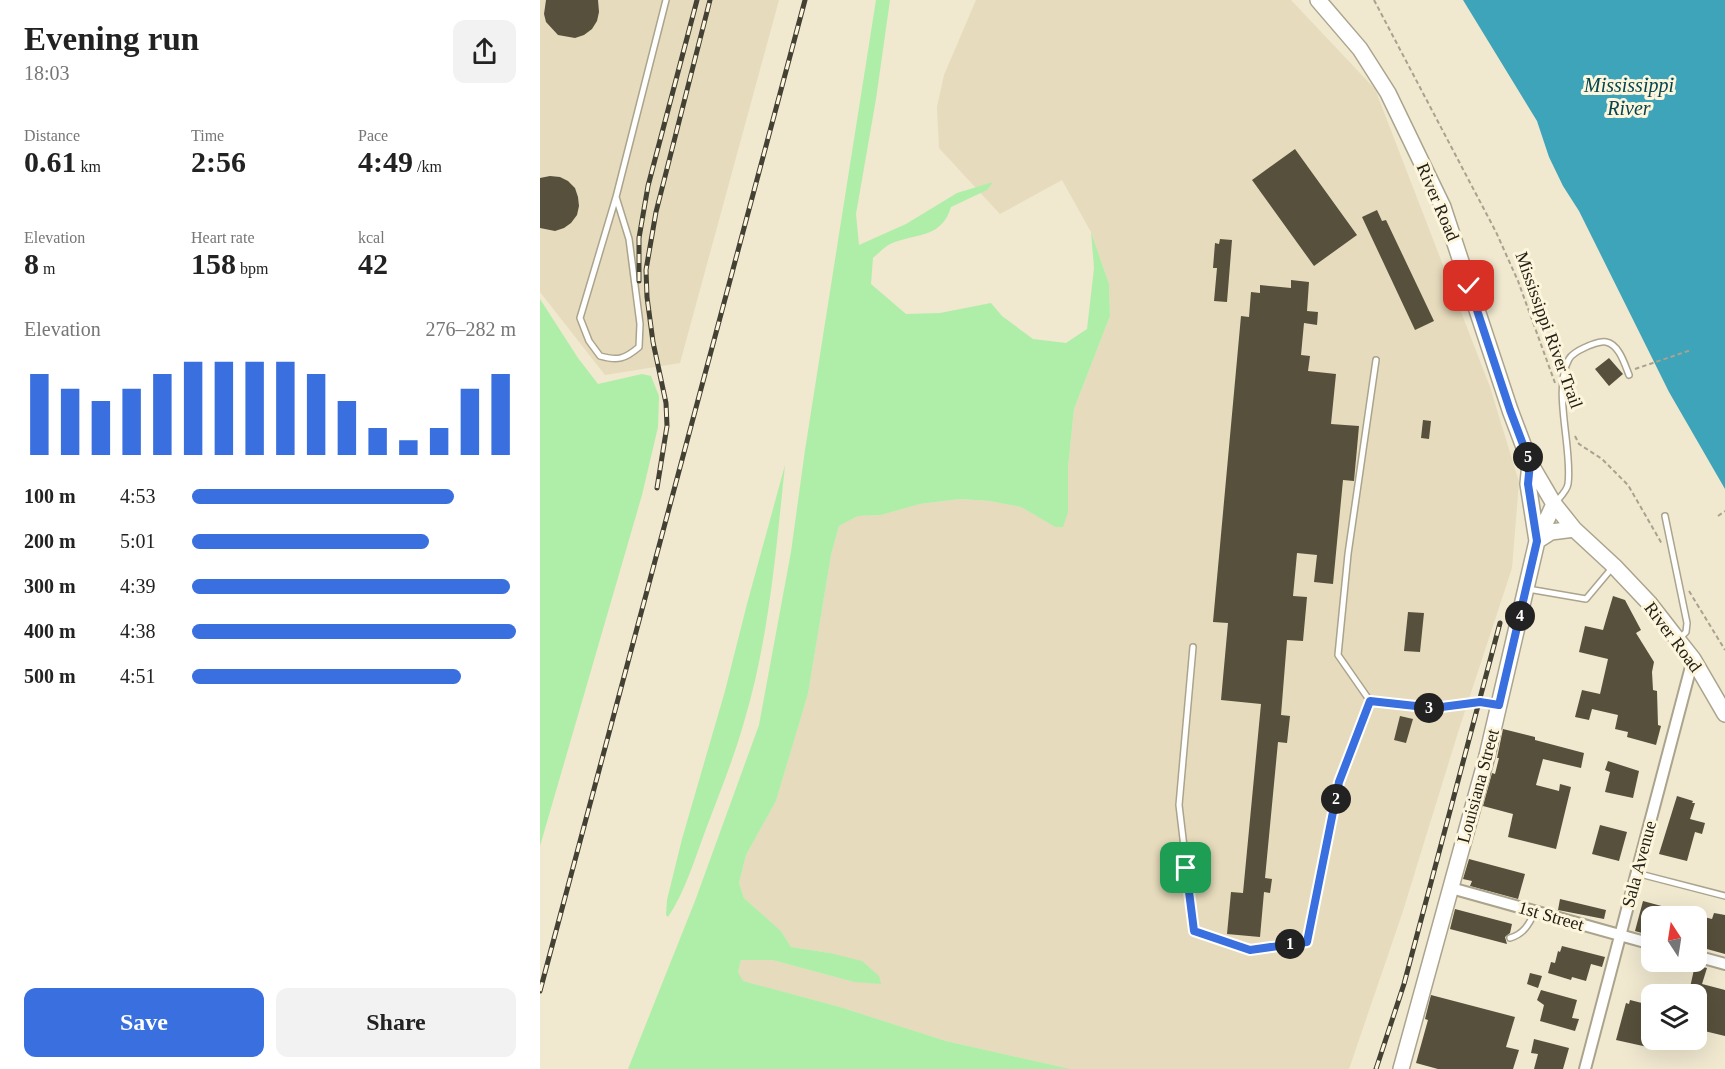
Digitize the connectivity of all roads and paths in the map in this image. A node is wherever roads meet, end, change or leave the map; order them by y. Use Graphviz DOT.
graph roads {
  1 [pos="666,0"];
  2 [pos="1318,0"];
  3 [pos="1374,0"];
  4 [pos="616,197"];
  5 [pos="1691,350"];
  6 [pos="1376,360"];
  7 [pos="1635,369"];
  8 [pos="1629,375"];
  9 [pos="1556,386"];
  10 [pos="1571,430"];
  11 [pos="1530,463"];
  12 [pos="1554,504"];
  13 [pos="1725,511"];
  14 [pos="1665,516"];
  15 [pos="1718,516"];
  16 [pos="1574,529"];
  17 [pos="1537,541"];
  18 [pos="1665,550"];
  19 [pos="1614,566"];
  20 [pos="1526,589"];
  21 [pos="1688,589"];
  22 [pos="1678,640"];
  23 [pos="1193,647"];
  24 [pos="1725,650"];
  25 [pos="1693,659"];
  26 [pos="1370,701"];
  27 [pos="1499,705"];
  28 [pos="1725,714"];
  29 [pos="1636,873"];
  30 [pos="1451,888"];
  31 [pos="1725,896"];
  32 [pos="1535,912"];
  33 [pos="1619,936"];
  34 [pos="1510,938"];
  35 [pos="1641,941"];
  36 [pos="1707,959"];
  37 [pos="1725,964"];
  38 [pos="1403,1069"];
  39 [pos="1585,1069"];
  1 -- 4 [label="lane"];
  2 -- 11 [label="main road, River Road"];
  3 -- 9 [label="path, Mississippi River Trail"];
  4 -- 4 [label="lane"];
  5 -- 7 [label="path"];
  6 -- 26 [label="lane"];
  8 -- 12 [label="lane"];
  10 -- 18 [label="path, Mississippi River Trail"];
  11 -- 12 [label="main road, River Road"];
  11 -- 17 [label="main road"];
  12 -- 16 [label="main road, River Road"];
  12 -- 17 [label="main road, Louisiana Street"];
  13 -- 15 [label="path"];
  14 -- 22 [label="lane"];
  16 -- 17 [label="main road"];
  16 -- 19 [label="main road, River Road"];
  17 -- 20 [label="main road, Louisiana Street"];
  19 -- 20 [label="lane"];
  19 -- 22 [label="main road, River Road"];
  20 -- 27 [label="main road, Louisiana Street"];
  21 -- 24 [label="path"];
  22 -- 25 [label="main road, River Road"];
  23 -- 26 [label="lane"];
  25 -- 28 [label="main road, River Road"];
  25 -- 29 [label="street, Sala Avenue"];
  26 -- 27 [label="lane"];
  27 -- 30 [label="main road, Louisiana Street"];
  29 -- 31 [label="lane"];
  29 -- 33 [label="street, Sala Avenue"];
  30 -- 32 [label="street, 1st Street"];
  30 -- 38 [label="main road, Louisiana Street"];
  32 -- 33 [label="street, 1st Street"];
  32 -- 34 [label="lane"];
  33 -- 35 [label="street, 1st Street"];
  33 -- 39 [label="street, Sala Avenue"];
  36 -- 37 [label="street"];
}
